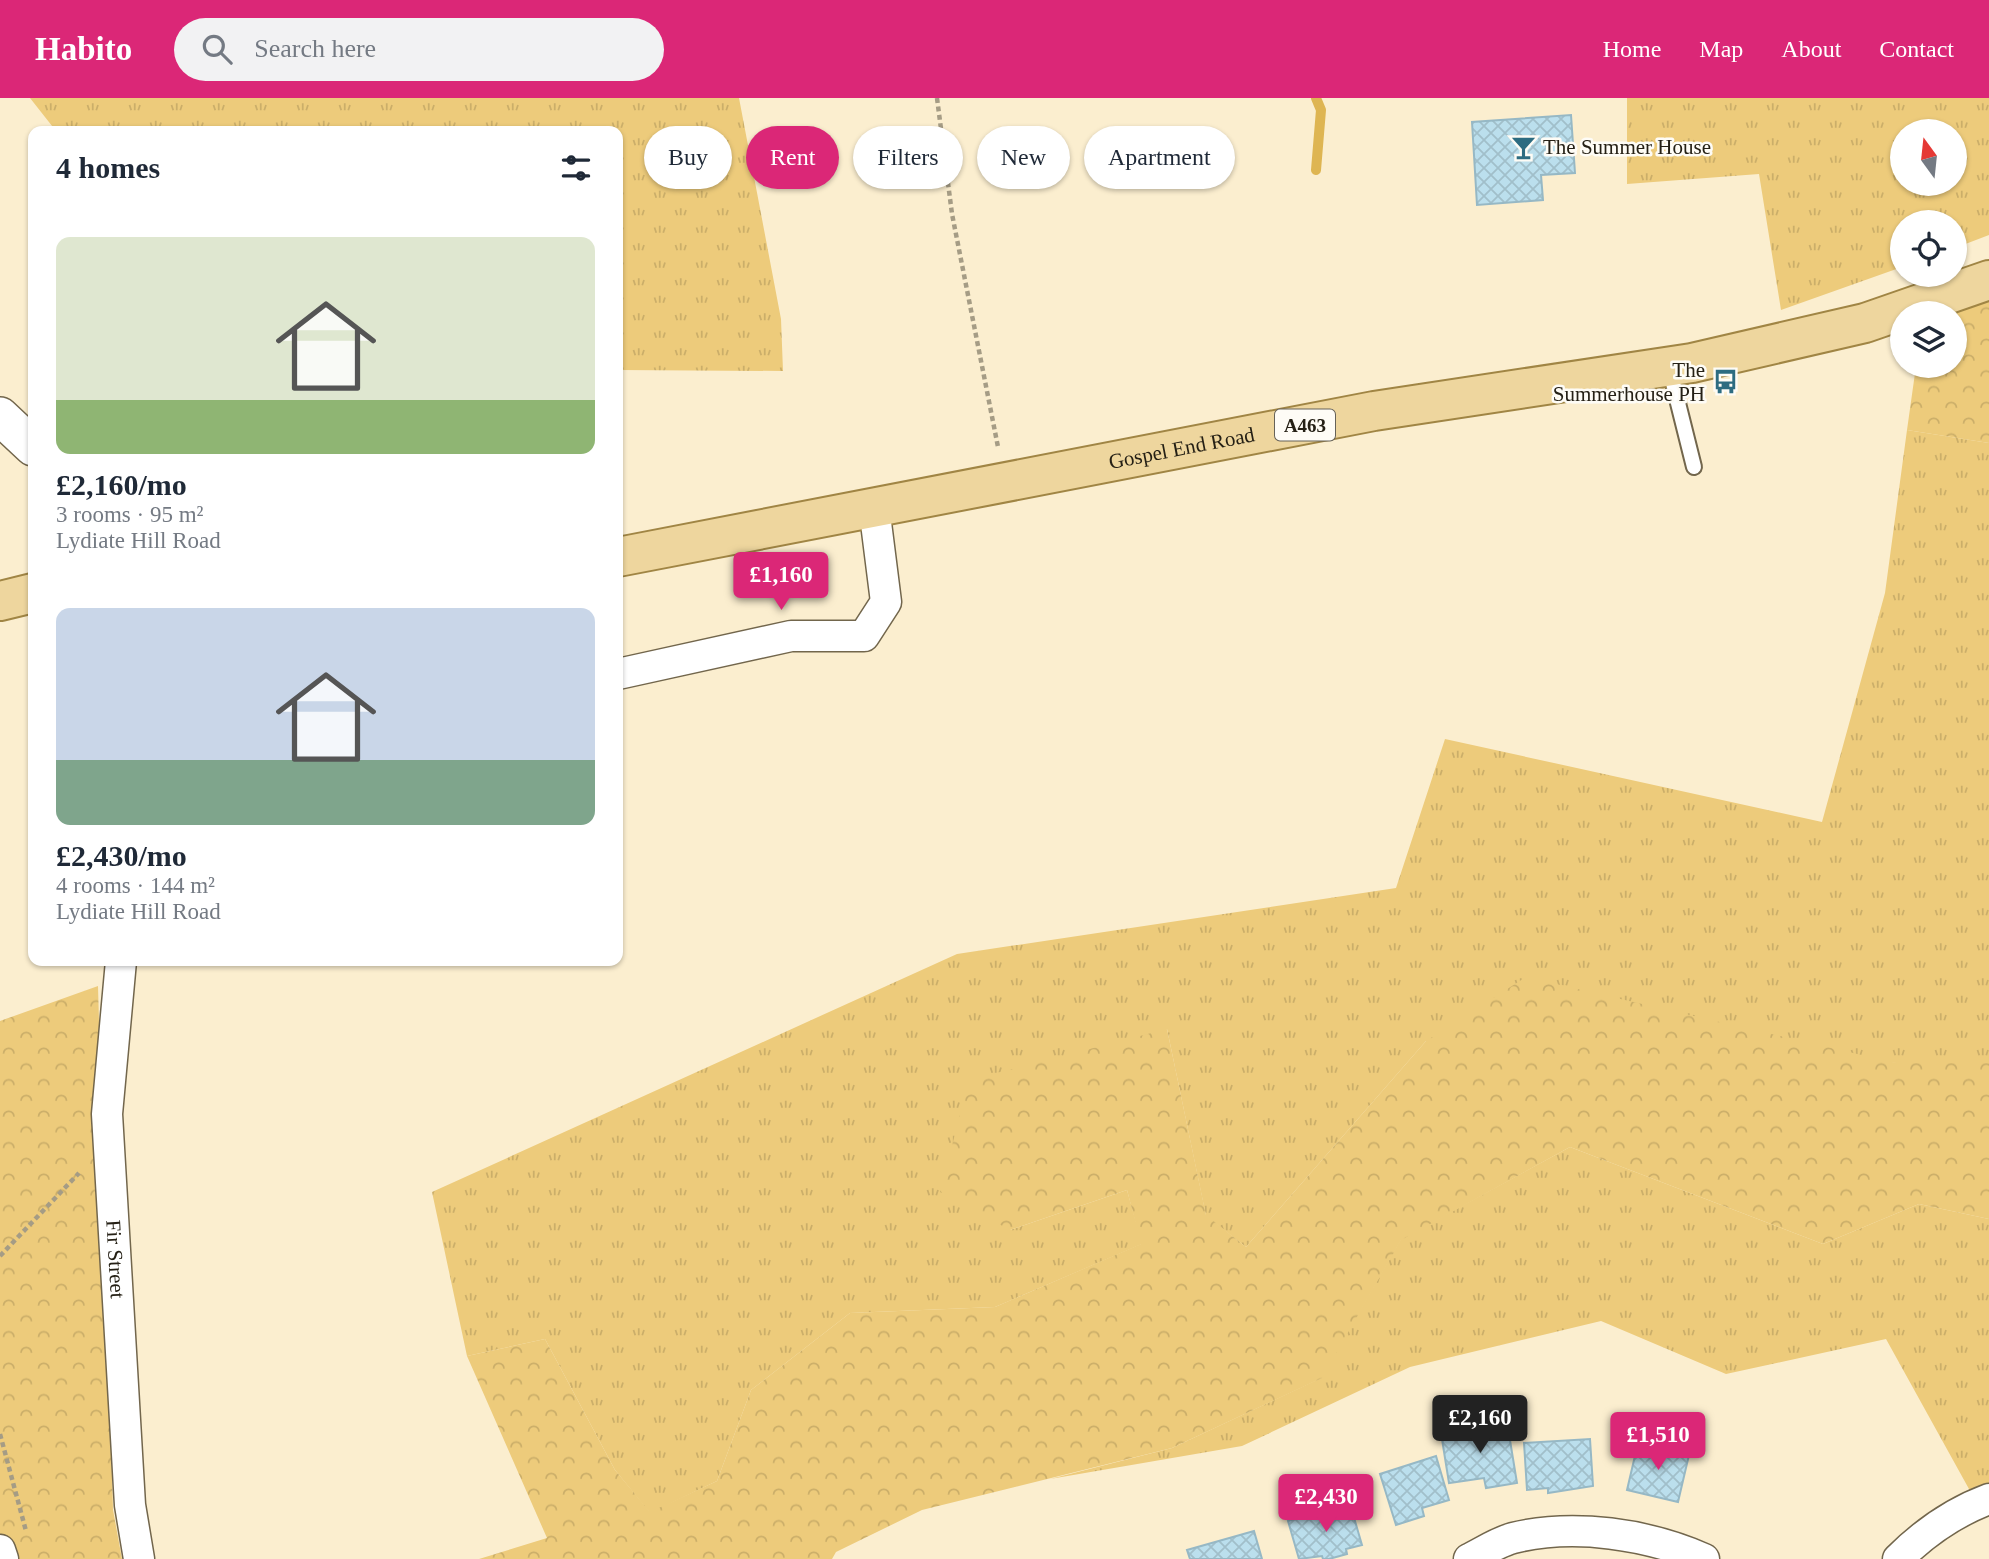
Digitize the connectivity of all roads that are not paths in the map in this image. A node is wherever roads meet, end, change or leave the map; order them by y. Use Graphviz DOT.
graph roads {
  1 [pos="1989,280"];
  2 [pos="1668,366"];
  3 [pos="0,416"];
  4 [pos="28,442"];
  5 [pos="1695,467"];
  6 [pos="874,507"];
  7 [pos="623,556"];
  8 [pos="28,594"];
  9 [pos="0,601"];
  10 [pos="623,673"];
  11 [pos="121,966"];
  12 [pos="1989,1499"];
  13 [pos="0,1550"];
  14 [pos="3,1559"];
  15 [pos="139,1559"];
  16 [pos="1469,1559"];
  17 [pos="1704,1559"];
  18 [pos="1898,1559"];
  1 -- 2 [label="main road, Gospel End Road / A463"];
  2 -- 5 [label="lane"];
  2 -- 6 [label="main road, Gospel End Road / A463"];
  3 -- 4 [label="street"];
  6 -- 7 [label="main road, Gospel End Road / A463"];
  6 -- 10 [label="street"];
  8 -- 9 [label="main road"];
  11 -- 15 [label="street, Fir Street"];
  12 -- 18 [label="street"];
  13 -- 14 [label="street"];
  16 -- 17 [label="street"];
}
